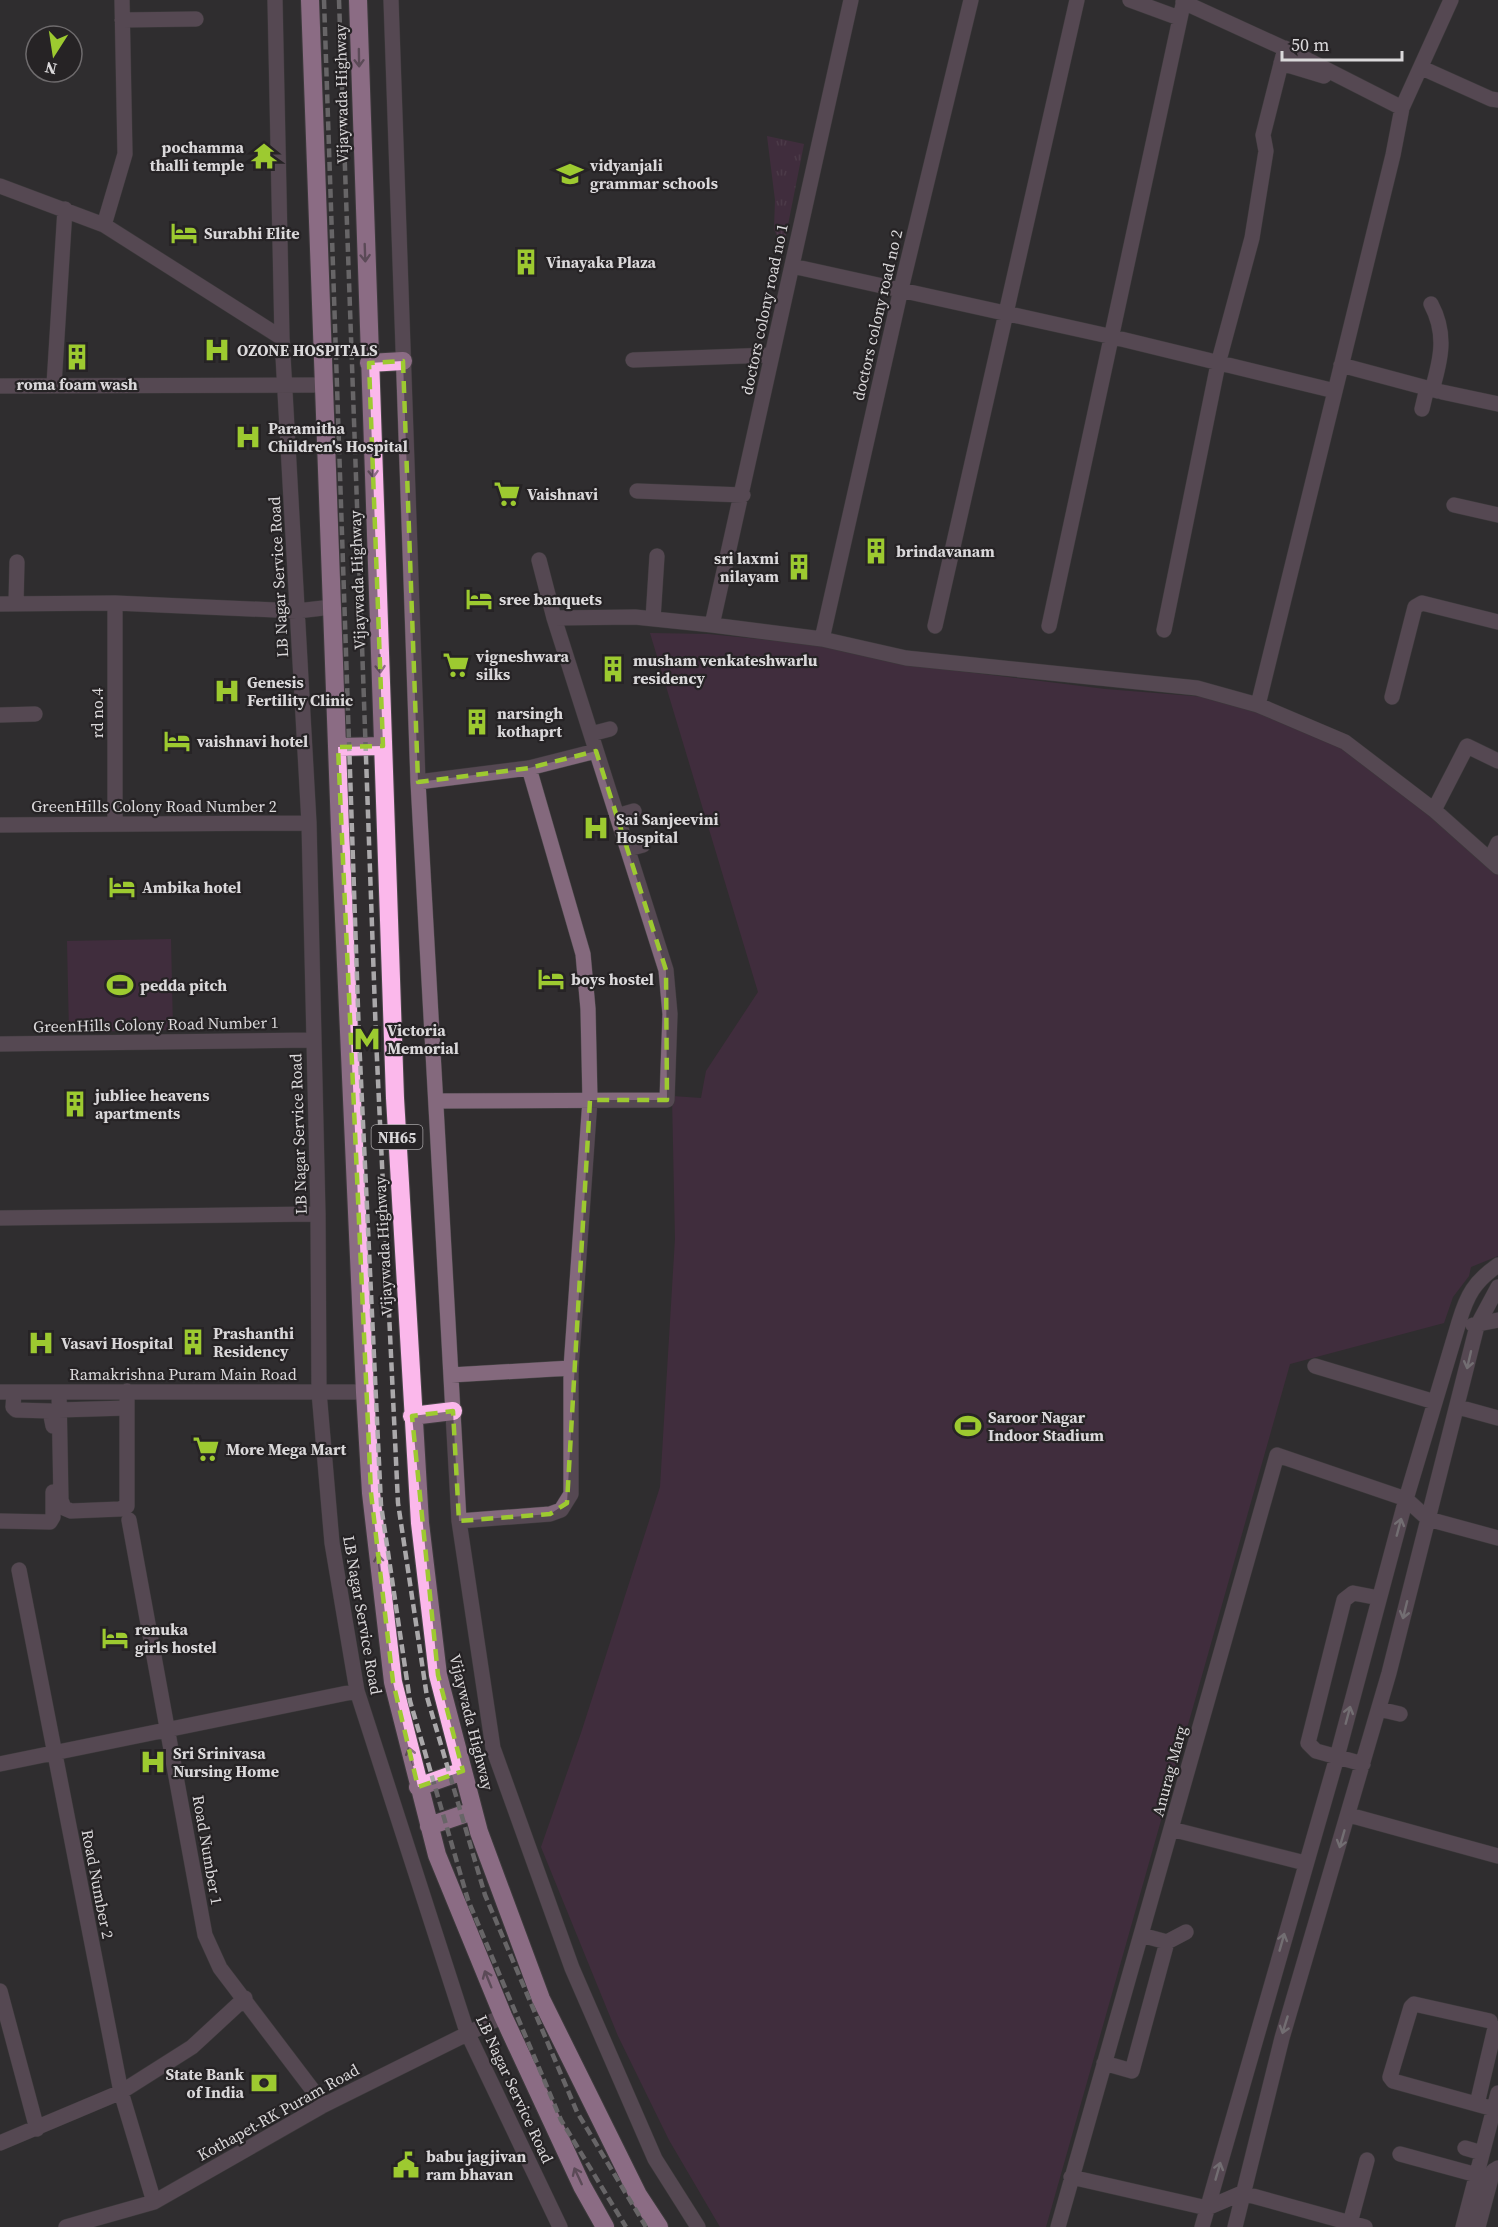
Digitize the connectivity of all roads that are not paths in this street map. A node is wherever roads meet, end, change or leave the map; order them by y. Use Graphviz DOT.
graph roads {
  1 [pos="122,0"];
  2 [pos="275,0"];
  3 [pos="310,0"];
  4 [pos="358,0"];
  5 [pos="391,0"];
  6 [pos="851,0"];
  7 [pos="971,0"];
  8 [pos="1077,0"];
  9 [pos="1130,0"];
  10 [pos="1184,1"];
  11 [pos="1447,1"];
  12 [pos="1179,18"];
  13 [pos="196,19"];
  14 [pos="122,20"];
  15 [pos="1283,56"];
  16 [pos="1306,65"];
  17 [pos="1422,68"];
  18 [pos="1324,76"];
  19 [pos="1498,100"];
  20 [pos="1402,108"];
  21 [pos="0,186"];
  22 [pos="65,209"];
  23 [pos="104,225"];
  24 [pos="792,267"];
  25 [pos="901,289"];
  26 [pos="1431,304"];
  27 [pos="1006,313"];
  28 [pos="1113,337"];
  29 [pos="282,338"];
  30 [pos="772,355"];
  31 [pos="633,360"];
  32 [pos="403,361"];
  33 [pos="369,363"];
  34 [pos="1218,364"];
  35 [pos="1341,365"];
  36 [pos="54,384"];
  37 [pos="325,385"];
  38 [pos="0,386"];
  39 [pos="286,386"];
  40 [pos="1435,390"];
  41 [pos="1335,391"];
  42 [pos="1498,404"];
  43 [pos="1422,409"];
  44 [pos="637,491"];
  45 [pos="743,495"];
  46 [pos="1454,505"];
  47 [pos="1498,515"];
  48 [pos="657,556"];
  49 [pos="539,560"];
  50 [pos="17,562"];
  51 [pos="0,603"];
  52 [pos="16,603"];
  53 [pos="115,603"];
  54 [pos="332,607"];
  55 [pos="297,611"];
  56 [pos="554,618"];
  57 [pos="653,618"];
  58 [pos="1498,622"];
  59 [pos="712,625"];
  60 [pos="935,626"];
  61 [pos="1049,626"];
  62 [pos="1164,630"];
  63 [pos="822,639"];
  64 [pos="1392,697"];
  65 [pos="1258,705"];
  66 [pos="0,714"];
  67 [pos="35,714"];
  68 [pos="611,734"];
  69 [pos="594,743"];
  70 [pos="383,746"];
  71 [pos="338,747"];
  72 [pos="1498,761"];
  73 [pos="530,768"];
  74 [pos="418,782"];
  75 [pos="1434,810"];
  76 [pos="634,811"];
  77 [pos="617,816"];
  78 [pos="309,823"];
  79 [pos="115,824"];
  80 [pos="0,825"];
  81 [pos="1498,843"];
  82 [pos="643,844"];
  83 [pos="628,849"];
  84 [pos="1494,864"];
  85 [pos="313,1040"];
  86 [pos="0,1044"];
  87 [pos="590,1100"];
  88 [pos="436,1101"];
  89 [pos="318,1214"];
  90 [pos="0,1218"];
  91 [pos="1498,1264"];
  92 [pos="1498,1287"];
  93 [pos="1498,1320"];
  94 [pos="1459,1322"];
  95 [pos="1477,1326"];
  96 [pos="1315,1366"];
  97 [pos="571,1368"];
  98 [pos="451,1375"];
  99 [pos="127,1391"];
  100 [pos="7,1392"];
  101 [pos="59,1392"];
  102 [pos="319,1392"];
  103 [pos="365,1392"];
  104 [pos="1435,1402"];
  105 [pos="1458,1407"];
  106 [pos="127,1408"];
  107 [pos="59,1410"];
  108 [pos="453,1411"];
  109 [pos="412,1416"];
  110 [pos="1498,1418"];
  111 [pos="1406,1498"];
  112 [pos="1428,1519"];
  113 [pos="129,1520"];
  114 [pos="0,1521"];
  115 [pos="459,1521"];
  116 [pos="1498,1538"];
  117 [pos="19,1570"];
  118 [pos="1379,1598"];
  119 [pos="357,1691"];
  120 [pos="1379,1709"];
  121 [pos="1400,1714"];
  122 [pos="169,1731"];
  123 [pos="54,1755"];
  124 [pos="1337,1756"];
  125 [pos="0,1764"];
  126 [pos="1363,1764"];
  127 [pos="463,1771"];
  128 [pos="418,1787"];
  129 [pos="473,1811"];
  130 [pos="1349,1815"];
  131 [pos="429,1826"];
  132 [pos="1171,1829"];
  133 [pos="1498,1856"];
  134 [pos="1305,1863"];
  135 [pos="1186,1932"];
  136 [pos="1141,1935"];
  137 [pos="1167,1942"];
  138 [pos="1275,1965"];
  139 [pos="1301,1973"];
  140 [pos="0,1991"];
  141 [pos="245,1998"];
  142 [pos="3,2014"];
  143 [pos="503,2016"];
  144 [pos="1494,2030"];
  145 [pos="467,2032"];
  146 [pos="1104,2063"];
  147 [pos="121,2092"];
  148 [pos="1498,2093"];
  149 [pos="1477,2104"];
  150 [pos="324,2105"];
  151 [pos="1494,2109"];
  152 [pos="37,2129"];
  153 [pos="0,2143"];
  154 [pos="1465,2148"];
  155 [pos="1482,2153"];
  156 [pos="1400,2154"];
  157 [pos="1367,2160"];
  158 [pos="1498,2168"];
  159 [pos="1477,2175"];
  160 [pos="1071,2178"];
  161 [pos="1242,2193"];
  162 [pos="154,2202"];
  163 [pos="1208,2208"];
  164 [pos="1322,2221"];
  165 [pos="1350,2223"];
  166 [pos="1471,2224"];
  167 [pos="66,2227"];
  168 [pos="560,2227"];
  169 [pos="605,2227"];
  170 [pos="659,2227"];
  171 [pos="698,2227"];
  172 [pos="1058,2227"];
  173 [pos="1202,2227"];
  174 [pos="1235,2227"];
  175 [pos="1365,2227"];
  1 -- 14 [label="street"];
  2 -- 29 [label="street, LB Nagar Service Road"];
  3 -- 37 [label="highway, Vijaywada Highway / NH65"];
  4 -- 33 [label="highway, Vijaywada Highway / NH65, one-way"];
  5 -- 32 [label="street"];
  6 -- 24 [label="street, doctors colony road no 1"];
  7 -- 25 [label="street, doctors colony road no 2"];
  8 -- 27 [label="street"];
  9 -- 12 [label="street"];
  10 -- 12 [label="street"];
  10 -- 15 [label="street"];
  11 -- 17 [label="street"];
  12 -- 28 [label="street"];
  13 -- 14 [label="street"];
  14 -- 23 [label="street"];
  15 -- 16 [label="street"];
  15 -- 34 [label="street"];
  16 -- 18 [label="street"];
  16 -- 20 [label="street"];
  17 -- 19 [label="street"];
  17 -- 20 [label="street"];
  20 -- 35 [label="street"];
  21 -- 22 [label="street"];
  22 -- 23 [label="street"];
  22 -- 36 [label="street"];
  23 -- 29 [label="street"];
  24 -- 25 [label="street"];
  24 -- 30 [label="street, doctors colony road no 1"];
  25 -- 27 [label="street"];
  25 -- 63 [label="street, doctors colony road no 2"];
  26 -- 40 [label="street"];
  27 -- 28 [label="street"];
  27 -- 60 [label="street"];
  28 -- 34 [label="street"];
  28 -- 61 [label="street"];
  29 -- 39 [label="street, LB Nagar Service Road"];
  30 -- 31 [label="street"];
  30 -- 45 [label="street, doctors colony road no 1"];
  32 -- 33 [label="highway"];
  32 -- 74 [label="street"];
  33 -- 70 [label="highway, Vijaywada Highway / NH65, one-way"];
  34 -- 41 [label="street"];
  34 -- 62 [label="street"];
  35 -- 40 [label="street"];
  35 -- 41 [label="street"];
  36 -- 38 [label="street"];
  36 -- 39 [label="street"];
  37 -- 39 [label="street"];
  37 -- 54 [label="highway, Vijaywada Highway / NH65"];
  39 -- 55 [label="street, LB Nagar Service Road"];
  40 -- 42 [label="street"];
  40 -- 43 [label="street"];
  41 -- 65 [label="street"];
  44 -- 45 [label="street"];
  45 -- 59 [label="street, doctors colony road no 1"];
  46 -- 47 [label="street"];
  48 -- 57 [label="street"];
  49 -- 56 [label="street"];
  50 -- 52 [label="street"];
  51 -- 52 [label="street"];
  52 -- 53 [label="street"];
  53 -- 55 [label="street"];
  53 -- 79 [label="street, rd no.4"];
  54 -- 55 [label="street"];
  54 -- 71 [label="highway, Vijaywada Highway / NH65"];
  55 -- 78 [label="street, LB Nagar Service Road"];
  56 -- 57 [label="street"];
  56 -- 69 [label="street"];
  57 -- 59 [label="street"];
  58 -- 64 [label="street"];
  59 -- 63 [label="street"];
  63 -- 65 [label="street"];
  65 -- 75 [label="street"];
  66 -- 67 [label="street"];
  68 -- 69 [label="street"];
  69 -- 73 [label="street"];
  69 -- 77 [label="street"];
  70 -- 71 [label="highway"];
  70 -- 109 [label="highway, Vijaywada Highway / NH65"];
  71 -- 103 [label="highway, Vijaywada Highway / NH65"];
  72 -- 75 [label="street"];
  73 -- 74 [label="street"];
  73 -- 87 [label="street"];
  74 -- 88 [label="street"];
  75 -- 84 [label="street"];
  76 -- 77 [label="street"];
  77 -- 83 [label="street"];
  78 -- 79 [label="street, GreenHills Colony Road Number 2"];
  78 -- 85 [label="street, LB Nagar Service Road"];
  79 -- 80 [label="street, GreenHills Colony Road Number 2"];
  81 -- 84 [label="street"];
  82 -- 83 [label="street"];
  83 -- 87 [label="street"];
  85 -- 86 [label="street, GreenHills Colony Road Number 1"];
  85 -- 89 [label="street, LB Nagar Service Road"];
  87 -- 88 [label="street"];
  87 -- 97 [label="street"];
  88 -- 98 [label="street"];
  89 -- 90 [label="street"];
  89 -- 102 [label="street, LB Nagar Service Road"];
  91 -- 94 [label="street"];
  92 -- 95 [label="street"];
  93 -- 95 [label="street"];
  94 -- 95 [label="street"];
  94 -- 104 [label="street"];
  95 -- 105 [label="street, one-way"];
  96 -- 104 [label="street"];
  97 -- 98 [label="street"];
  97 -- 115 [label="street"];
  98 -- 108 [label="street"];
  99 -- 101 [label="street, Ramakrishna Puram Main Road"];
  99 -- 102 [label="street, Ramakrishna Puram Main Road"];
  99 -- 106 [label="street"];
  100 -- 101 [label="street, Ramakrishna Puram Main Road"];
  100 -- 114 [label="street"];
  101 -- 107 [label="street"];
  102 -- 103 [label="street, Ramakrishna Puram Main Road"];
  102 -- 119 [label="street, LB Nagar Service Road"];
  128 -- 103 [label="highway, Vijaywada Highway / NH65, one-way"];
  104 -- 111 [label="street"];
  105 -- 110 [label="street"];
  105 -- 112 [label="street"];
  106 -- 107 [label="street"];
  106 -- 107 [label="street"];
  108 -- 109 [label="highway"];
  108 -- 115 [label="street"];
  109 -- 127 [label="highway, Vijaywada Highway / NH65"];
  111 -- 112 [label="street"];
  118 -- 111 [label="street, one-way"];
  111 -- 132 [label="street, Anurag Marg"];
  112 -- 116 [label="street"];
  112 -- 120 [label="street, one-way"];
  113 -- 122 [label="street, Road Number 1"];
  115 -- 171 [label="street"];
  117 -- 123 [label="street, Road Number 2"];
  124 -- 118 [label="street, one-way"];
  118 -- 124 [label="street"];
  119 -- 122 [label="street"];
  119 -- 145 [label="street, LB Nagar Service Road"];
  120 -- 121 [label="street"];
  120 -- 126 [label="street"];
  122 -- 123 [label="street"];
  122 -- 141 [label="street, Road Number 1"];
  123 -- 125 [label="street"];
  123 -- 147 [label="street, Road Number 2"];
  124 -- 126 [label="street"];
  124 -- 134 [label="street"];
  126 -- 130 [label="street"];
  127 -- 128 [label="highway"];
  127 -- 129 [label="highway, Vijaywada Highway / NH65"];
  128 -- 131 [label="highway, Vijaywada Highway / NH65"];
  129 -- 131 [label="highway"];
  129 -- 170 [label="highway, Vijaywada Highway / NH65"];
  130 -- 133 [label="street"];
  130 -- 139 [label="street, one-way"];
  143 -- 131 [label="highway, Vijaywada Highway / NH65, one-way"];
  132 -- 134 [label="street"];
  132 -- 136 [label="street, Anurag Marg"];
  138 -- 134 [label="street, one-way"];
  135 -- 137 [label="street"];
  136 -- 137 [label="street"];
  136 -- 146 [label="street, Anurag Marg"];
  137 -- 146 [label="street"];
  138 -- 139 [label="street"];
  163 -- 138 [label="street, one-way"];
  139 -- 161 [label="street, one-way"];
  140 -- 142 [label="street"];
  141 -- 147 [label="street"];
  141 -- 150 [label="street, Road Number 1"];
  142 -- 152 [label="street"];
  143 -- 145 [label="street, Kothapet-RK Puram Road"];
  169 -- 143 [label="highway, Vijaywada Highway / NH65, one-way"];
  144 -- 149 [label="street"];
  144 -- 149 [label="street"];
  145 -- 150 [label="street, Kothapet-RK Puram Road"];
  145 -- 168 [label="street, LB Nagar Service Road"];
  146 -- 160 [label="street, Anurag Marg"];
  147 -- 152 [label="street"];
  147 -- 162 [label="street, Road Number 2"];
  148 -- 151 [label="street"];
  149 -- 151 [label="street"];
  150 -- 162 [label="street, Kothapet-RK Puram Road"];
  151 -- 155 [label="street"];
  152 -- 153 [label="street"];
  154 -- 155 [label="street"];
  155 -- 159 [label="street"];
  156 -- 159 [label="street"];
  157 -- 165 [label="street"];
  158 -- 166 [label="street"];
  159 -- 166 [label="street"];
  160 -- 163 [label="street"];
  160 -- 172 [label="street, Anurag Marg"];
  161 -- 163 [label="street"];
  161 -- 164 [label="street"];
  161 -- 174 [label="street"];
  162 -- 167 [label="street, Kothapet-RK Puram Road"];
  163 -- 173 [label="street"];
  164 -- 165 [label="street"];
  165 -- 175 [label="street"];
}
